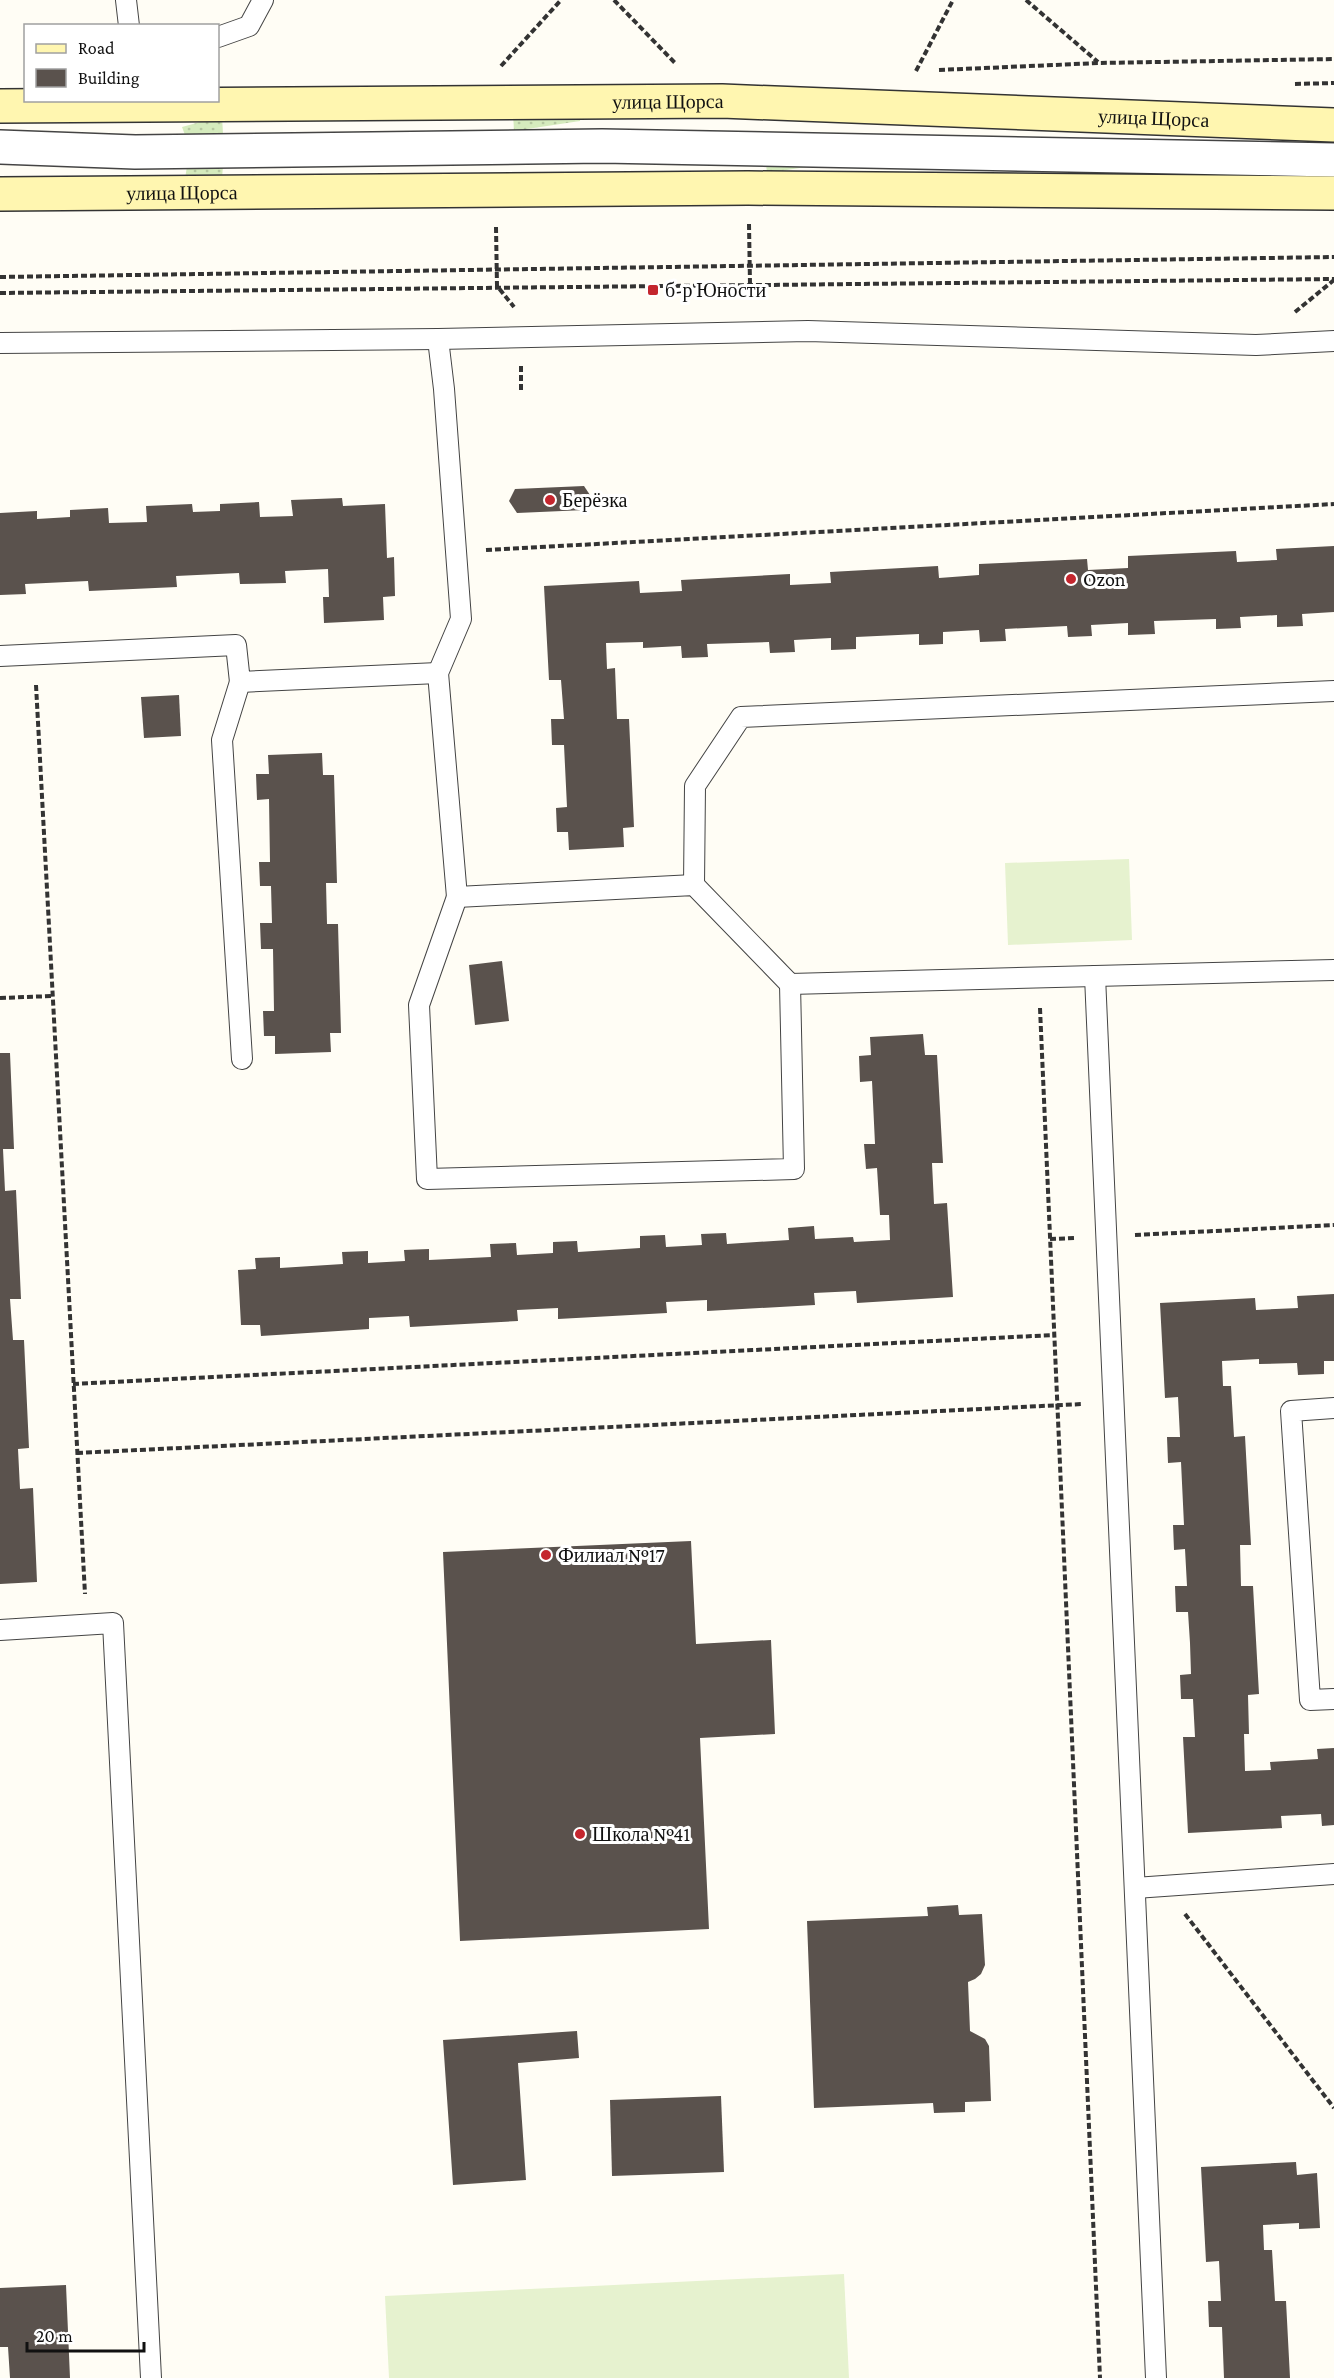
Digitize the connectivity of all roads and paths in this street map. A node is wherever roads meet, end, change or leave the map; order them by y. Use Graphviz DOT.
graph roads {
  1 [pos="126,0"];
  2 [pos="263,0"];
  3 [pos="561,0"];
  4 [pos="614,0"];
  5 [pos="952,0"];
  6 [pos="1026,0"];
  7 [pos="129,24"];
  8 [pos="219,37"];
  9 [pos="1099,63"];
  10 [pos="677,65"];
  11 [pos="916,71"];
  12 [pos="495,73"];
  13 [pos="135,103"];
  14 [pos="0,106"];
  15 [pos="1334,125"];
  16 [pos="0,147"];
  17 [pos="135,152"];
  18 [pos="0,159"];
  19 [pos="1334,160"];
  20 [pos="0,194"];
  21 [pos="1334,194"];
  22 [pos="1334,257"];
  23 [pos="0,277"];
  24 [pos="1334,279"];
  25 [pos="0,293"];
  26 [pos="438,339"];
  27 [pos="1334,341"];
  28 [pos="0,343"];
  29 [pos="1334,504"];
  30 [pos="456,552"];
  31 [pos="34,654"];
  32 [pos="0,656"];
  33 [pos="438,673"];
  34 [pos="240,682"];
  35 [pos="1334,691"];
  36 [pos="694,885"];
  37 [pos="457,897"];
  38 [pos="1334,970"];
  39 [pos="1095,976"];
  40 [pos="1038,977"];
  41 [pos="790,984"];
  42 [pos="52,996"];
  43 [pos="0,998"];
  44 [pos="242,1059"];
  45 [pos="1334,1225"];
  46 [pos="1106,1237"];
  47 [pos="1050,1239"];
  48 [pos="1054,1335"];
  49 [pos="74,1384"];
  50 [pos="1057,1404"];
  51 [pos="1334,1408"];
  52 [pos="77,1453"];
  53 [pos="86,1625"];
  54 [pos="0,1630"];
  55 [pos="1334,1699"];
  56 [pos="1334,1874"];
  57 [pos="1162,1885"];
  58 [pos="1135,1888"];
  59 [pos="1334,2108"];
  60 [pos="151,2378"];
  61 [pos="1100,2378"];
  62 [pos="1156,2378"];
  1 -- 7 [label="lane"];
  2 -- 8 [label="lane"];
  3 -- 12 [label="path"];
  4 -- 10 [label="path"];
  5 -- 11 [label="path"];
  6 -- 9 [label="path"];
  13 -- 14 [label="main road, улица Щорса"];
  13 -- 15 [label="main road, улица Щорса"];
  16 -- 17 [label="street"];
  17 -- 18 [label="street"];
  17 -- 19 [label="street, улица Щорса"];
  20 -- 21 [label="main road, улица Щорса"];
  22 -- 23 [label="path"];
  24 -- 25 [label="path"];
  26 -- 27 [label="lane"];
  26 -- 28 [label="lane"];
  26 -- 30 [label="lane"];
  29 -- 30 [label="path"];
  30 -- 33 [label="lane"];
  31 -- 32 [label="lane"];
  31 -- 34 [label="lane"];
  31 -- 42 [label="path"];
  33 -- 34 [label="lane"];
  33 -- 37 [label="lane"];
  34 -- 44 [label="lane"];
  35 -- 36 [label="lane"];
  36 -- 37 [label="lane"];
  36 -- 41 [label="lane"];
  37 -- 41 [label="lane"];
  38 -- 39 [label="lane"];
  39 -- 40 [label="lane"];
  39 -- 46 [label="lane"];
  40 -- 41 [label="lane"];
  40 -- 47 [label="path"];
  42 -- 43 [label="path"];
  42 -- 49 [label="path"];
  45 -- 46 [label="path"];
  46 -- 47 [label="path"];
  46 -- 58 [label="lane"];
  47 -- 48 [label="path"];
  48 -- 49 [label="path"];
  48 -- 50 [label="path"];
  49 -- 52 [label="path"];
  50 -- 52 [label="path"];
  50 -- 61 [label="path"];
  51 -- 55 [label="lane"];
  52 -- 53 [label="path"];
  53 -- 54 [label="lane"];
  53 -- 60 [label="lane"];
  56 -- 57 [label="lane"];
  57 -- 58 [label="lane"];
  57 -- 59 [label="path"];
  58 -- 62 [label="lane"];
}
